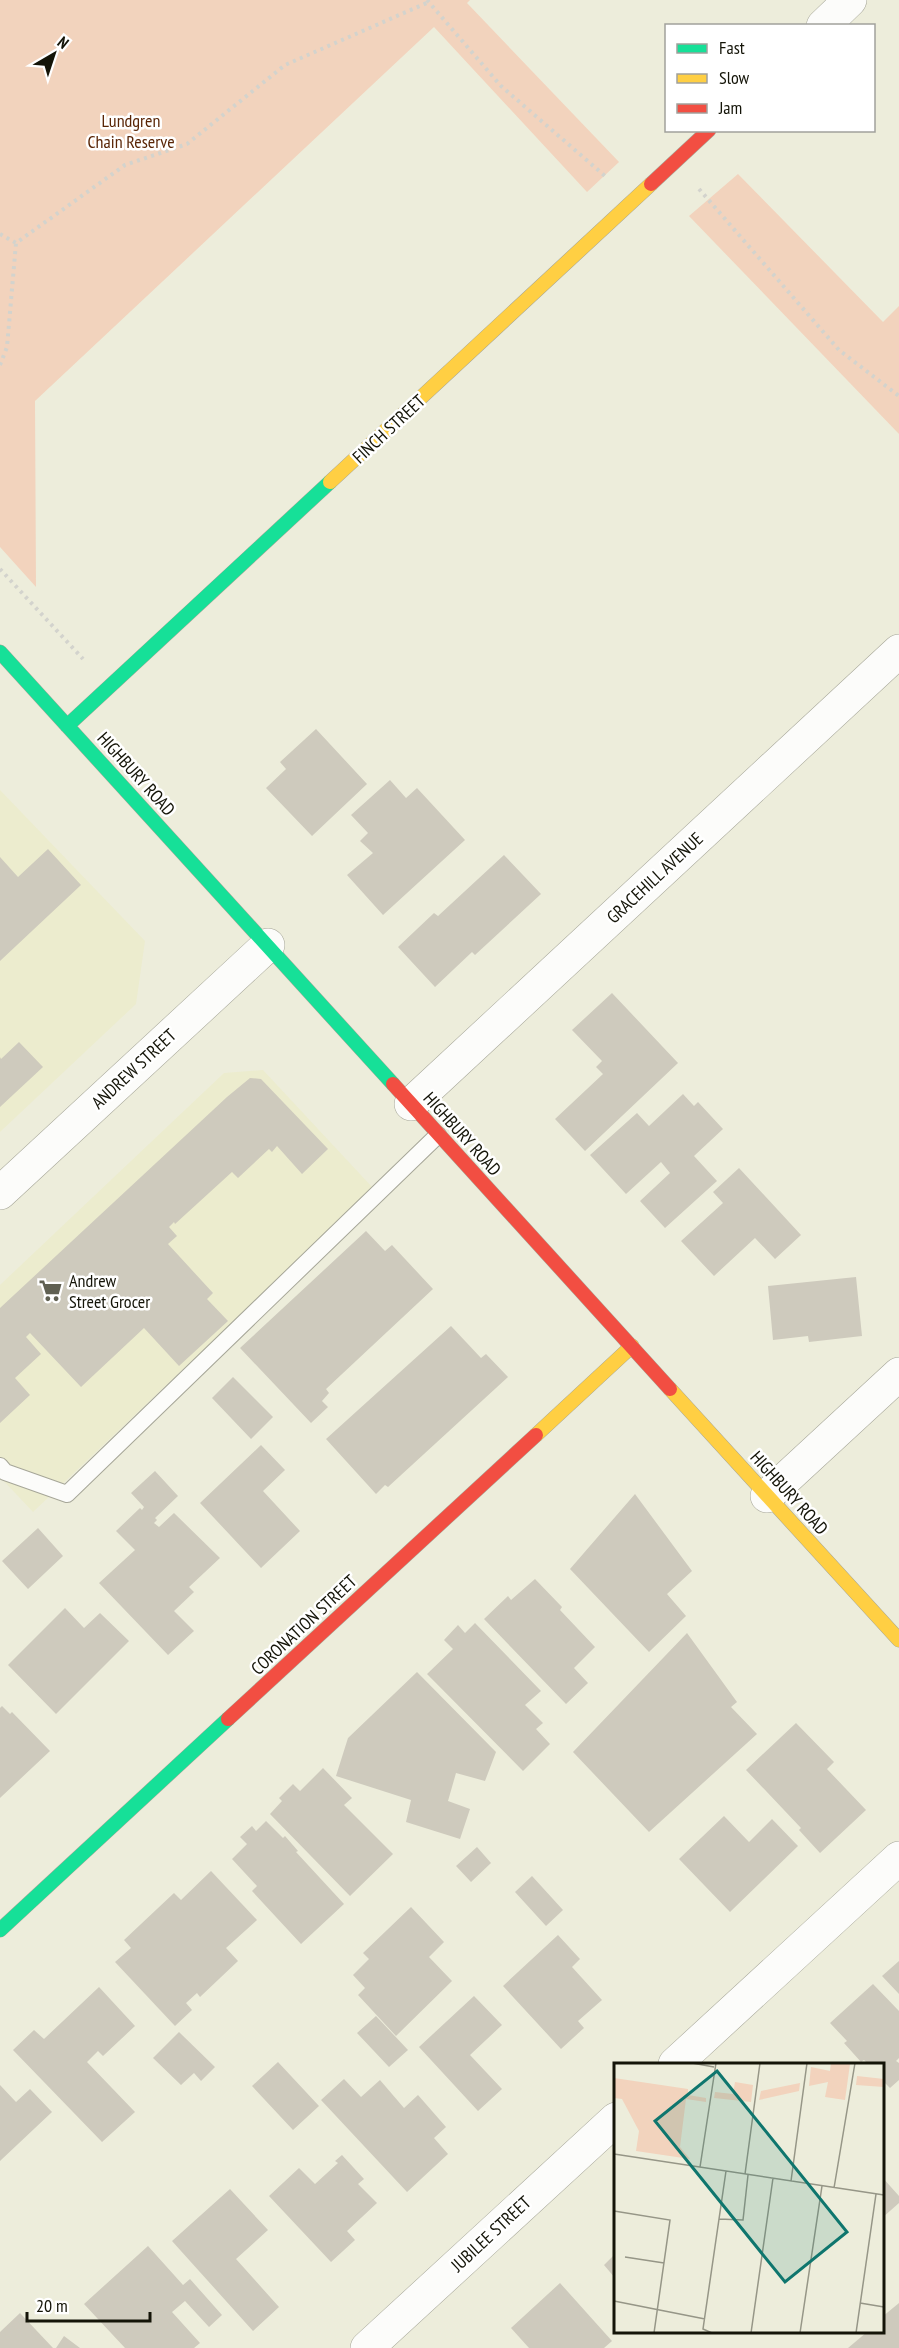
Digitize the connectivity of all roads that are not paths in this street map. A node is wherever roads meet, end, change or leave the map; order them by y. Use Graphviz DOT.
graph roads {
  1 [pos="850,0"];
  2 [pos="825,24"];
  3 [pos="707,132"];
  4 [pos="899,651"];
  5 [pos="0,652"];
  6 [pos="67,726"];
  7 [pos="268,945"];
  8 [pos="411,1104"];
  9 [pos="438,1135"];
  10 [pos="0,1193"];
  11 [pos="632,1346"];
  12 [pos="899,1374"];
  13 [pos="0,1466"];
  14 [pos="767,1496"];
  15 [pos="899,1640"];
  16 [pos="899,1858"];
  17 [pos="0,1930"];
  18 [pos="676,2063"];
  19 [pos="614,2120"];
  20 [pos="367,2348"];
  1 -- 2 [label="street"];
  3 -- 6 [label="street, FINCH STREET"];
  4 -- 8 [label="street, GRACEHILL AVENUE"];
  5 -- 6 [label="street, HIGHBURY ROAD"];
  6 -- 7 [label="street, HIGHBURY ROAD"];
  7 -- 8 [label="street, HIGHBURY ROAD"];
  7 -- 10 [label="street, ANDREW STREET"];
  8 -- 9 [label="street, HIGHBURY ROAD"];
  9 -- 11 [label="street, HIGHBURY ROAD"];
  9 -- 13 [label="lane"];
  11 -- 14 [label="street, HIGHBURY ROAD"];
  11 -- 17 [label="street, CORONATION STREET"];
  12 -- 14 [label="street"];
  14 -- 15 [label="street, HIGHBURY ROAD"];
  16 -- 18 [label="street"];
  19 -- 20 [label="street, JUBILEE STREET"];
}
